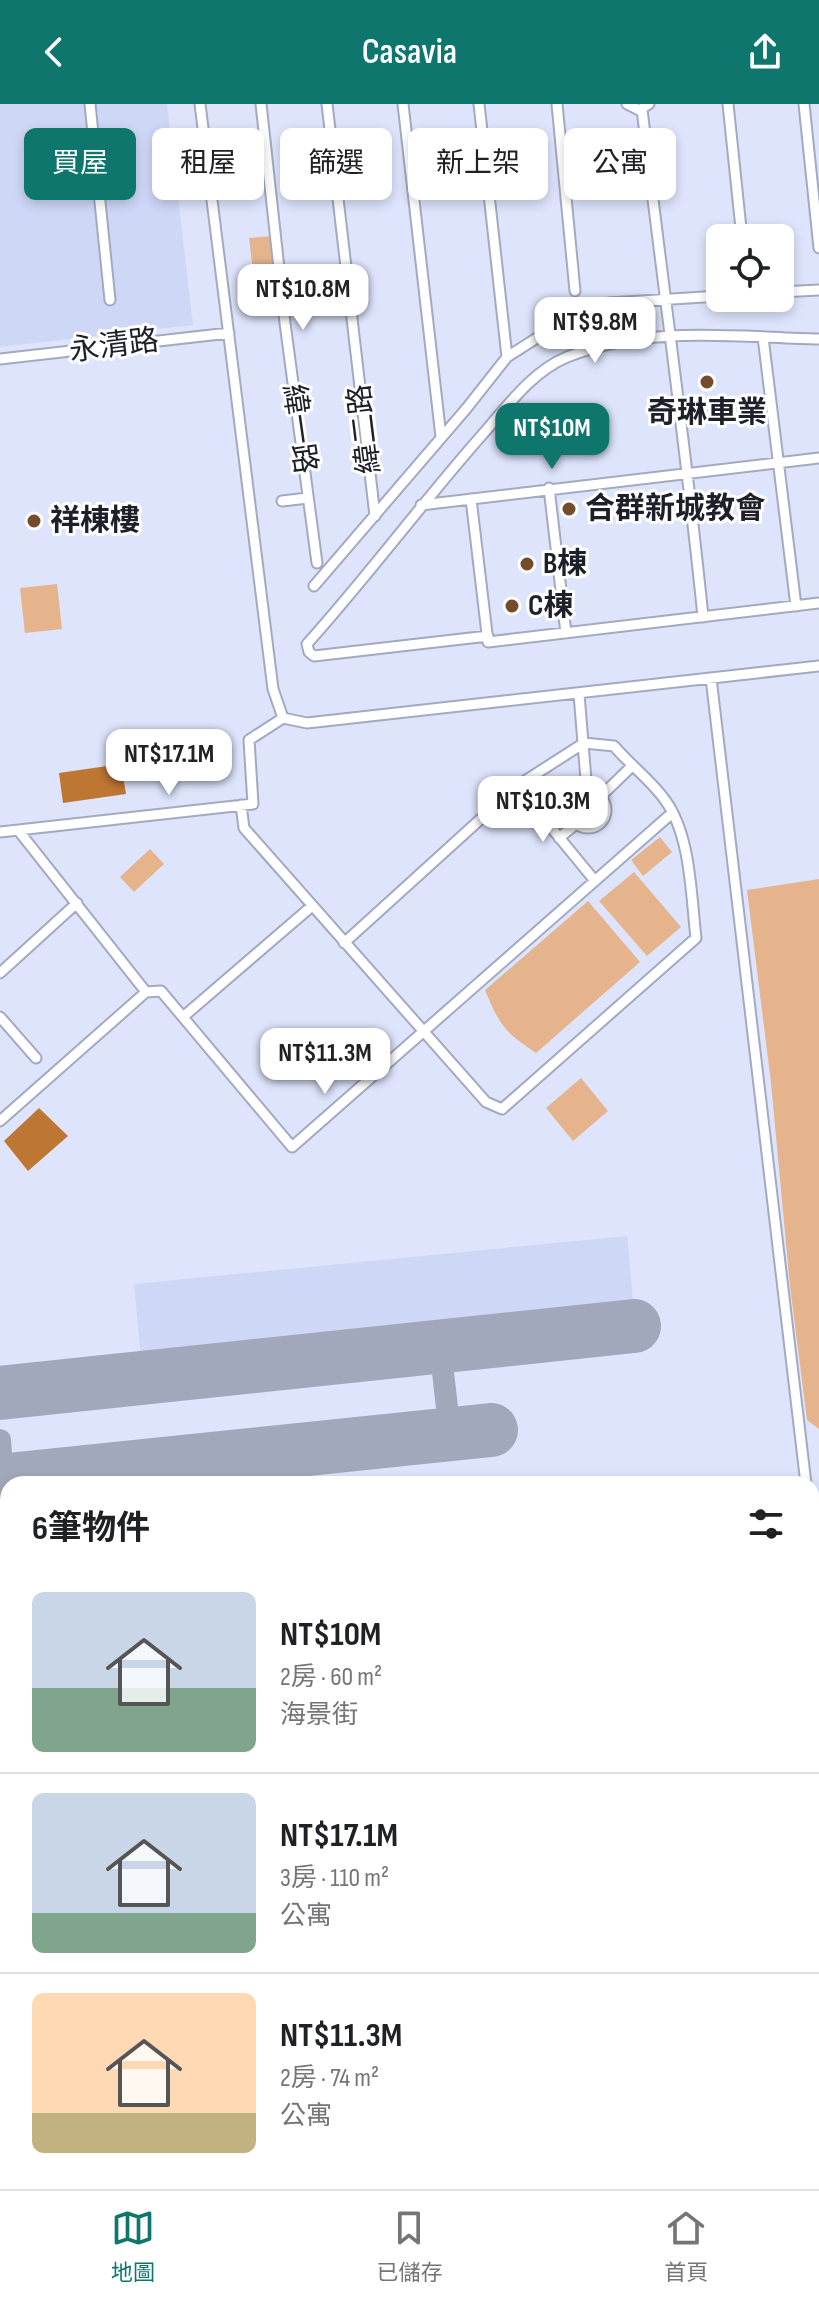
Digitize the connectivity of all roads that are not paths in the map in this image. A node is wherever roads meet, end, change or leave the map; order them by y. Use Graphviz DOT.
graph roads {
  1 [pos="90,104"];
  2 [pos="200,104"];
  3 [pos="261,104"];
  4 [pos="327,104"];
  5 [pos="403,104"];
  6 [pos="479,104"];
  7 [pos="557,104"];
  8 [pos="627,104"];
  9 [pos="728,104"];
  10 [pos="804,104"];
  11 [pos="646,107"];
  12 [pos="741,224"];
  13 [pos="819,248"];
  14 [pos="819,290"];
  15 [pos="575,291"];
  16 [pos="794,291"];
  17 [pos="706,297"];
  18 [pos="664,299"];
  19 [pos="110,300"];
  20 [pos="229,333"];
  21 [pos="671,335"];
  22 [pos="763,337"];
  23 [pos="819,339"];
  24 [pos="507,357"];
  25 [pos="0,359"];
  26 [pos="441,437"];
  27 [pos="819,458"];
  28 [pos="777,463"];
  29 [pos="689,474"];
  30 [pos="549,488"];
  31 [pos="308,498"];
  32 [pos="471,499"];
  33 [pos="282,501"];
  34 [pos="420,505"];
  35 [pos="375,516"];
  36 [pos="317,563"];
  37 [pos="314,586"];
  38 [pos="819,603"];
  39 [pos="796,606"];
  40 [pos="703,617"];
  41 [pos="566,633"];
  42 [pos="488,639"];
  43 [pos="819,666"];
  44 [pos="711,678"];
  45 [pos="579,694"];
  46 [pos="283,718"];
  47 [pos="584,743"];
  48 [pos="631,767"];
  49 [pos="517,786"];
  50 [pos="587,792"];
  51 [pos="600,797"];
  52 [pos="241,805"];
  53 [pos="671,814"];
  54 [pos="576,824"];
  55 [pos="18,830"];
  56 [pos="0,832"];
  57 [pos="559,838"];
  58 [pos="595,881"];
  59 [pos="77,903"];
  60 [pos="312,906"];
  61 [pos="344,943"];
  62 [pos="0,973"];
  63 [pos="146,992"];
  64 [pos="0,1017"];
  65 [pos="183,1017"];
  66 [pos="424,1031"];
  67 [pos="36,1058"];
  68 [pos="0,1121"];
  69 [pos="805,1476"];
  1 -- 19 [label="street"];
  2 -- 20 [label="street"];
  3 -- 31 [label="street, 緯一路"];
  4 -- 35 [label="street, 緯二路"];
  5 -- 26 [label="street"];
  6 -- 24 [label="street"];
  7 -- 15 [label="street"];
  8 -- 11 [label="street"];
  9 -- 12 [label="street"];
  10 -- 13 [label="street"];
  11 -- 18 [label="street"];
  14 -- 16 [label="street"];
  17 -- 18 [label="street"];
  18 -- 21 [label="street"];
  18 -- 24 [label="street"];
  20 -- 25 [label="street, 永清路"];
  20 -- 46 [label="street"];
  21 -- 22 [label="street"];
  21 -- 29 [label="street"];
  21 -- 34 [label="street"];
  22 -- 23 [label="street"];
  22 -- 28 [label="street"];
  24 -- 26 [label="street"];
  26 -- 35 [label="street"];
  27 -- 28 [label="street"];
  28 -- 29 [label="street"];
  28 -- 39 [label="street"];
  29 -- 30 [label="street"];
  29 -- 40 [label="street"];
  30 -- 32 [label="street"];
  30 -- 41 [label="street"];
  31 -- 33 [label="street"];
  31 -- 36 [label="street, 緯一路"];
  32 -- 34 [label="street"];
  32 -- 42 [label="street"];
  34 -- 42 [label="street"];
  35 -- 37 [label="street"];
  38 -- 39 [label="street"];
  39 -- 40 [label="street"];
  40 -- 41 [label="street"];
  41 -- 42 [label="street"];
  43 -- 44 [label="street"];
  44 -- 45 [label="street"];
  44 -- 69 [label="street"];
  45 -- 46 [label="street"];
  45 -- 47 [label="street"];
  46 -- 52 [label="street"];
  47 -- 48 [label="street"];
  47 -- 49 [label="street"];
  47 -- 50 [label="street"];
  48 -- 51 [label="street"];
  48 -- 53 [label="street"];
  49 -- 57 [label="street"];
  49 -- 61 [label="street"];
  50 -- 51 [label="street"];
  50 -- 54 [label="street"];
  51 -- 54 [label="street"];
  52 -- 55 [label="street"];
  52 -- 60 [label="street"];
  53 -- 58 [label="street"];
  53 -- 66 [label="street"];
  54 -- 57 [label="street"];
  55 -- 56 [label="street"];
  55 -- 59 [label="street"];
  57 -- 58 [label="street"];
  58 -- 66 [label="street"];
  59 -- 62 [label="street"];
  59 -- 63 [label="street"];
  60 -- 61 [label="street"];
  60 -- 65 [label="street"];
  61 -- 66 [label="street"];
  63 -- 65 [label="street"];
  63 -- 68 [label="street"];
  64 -- 67 [label="street"];
  65 -- 66 [label="street"];
}
